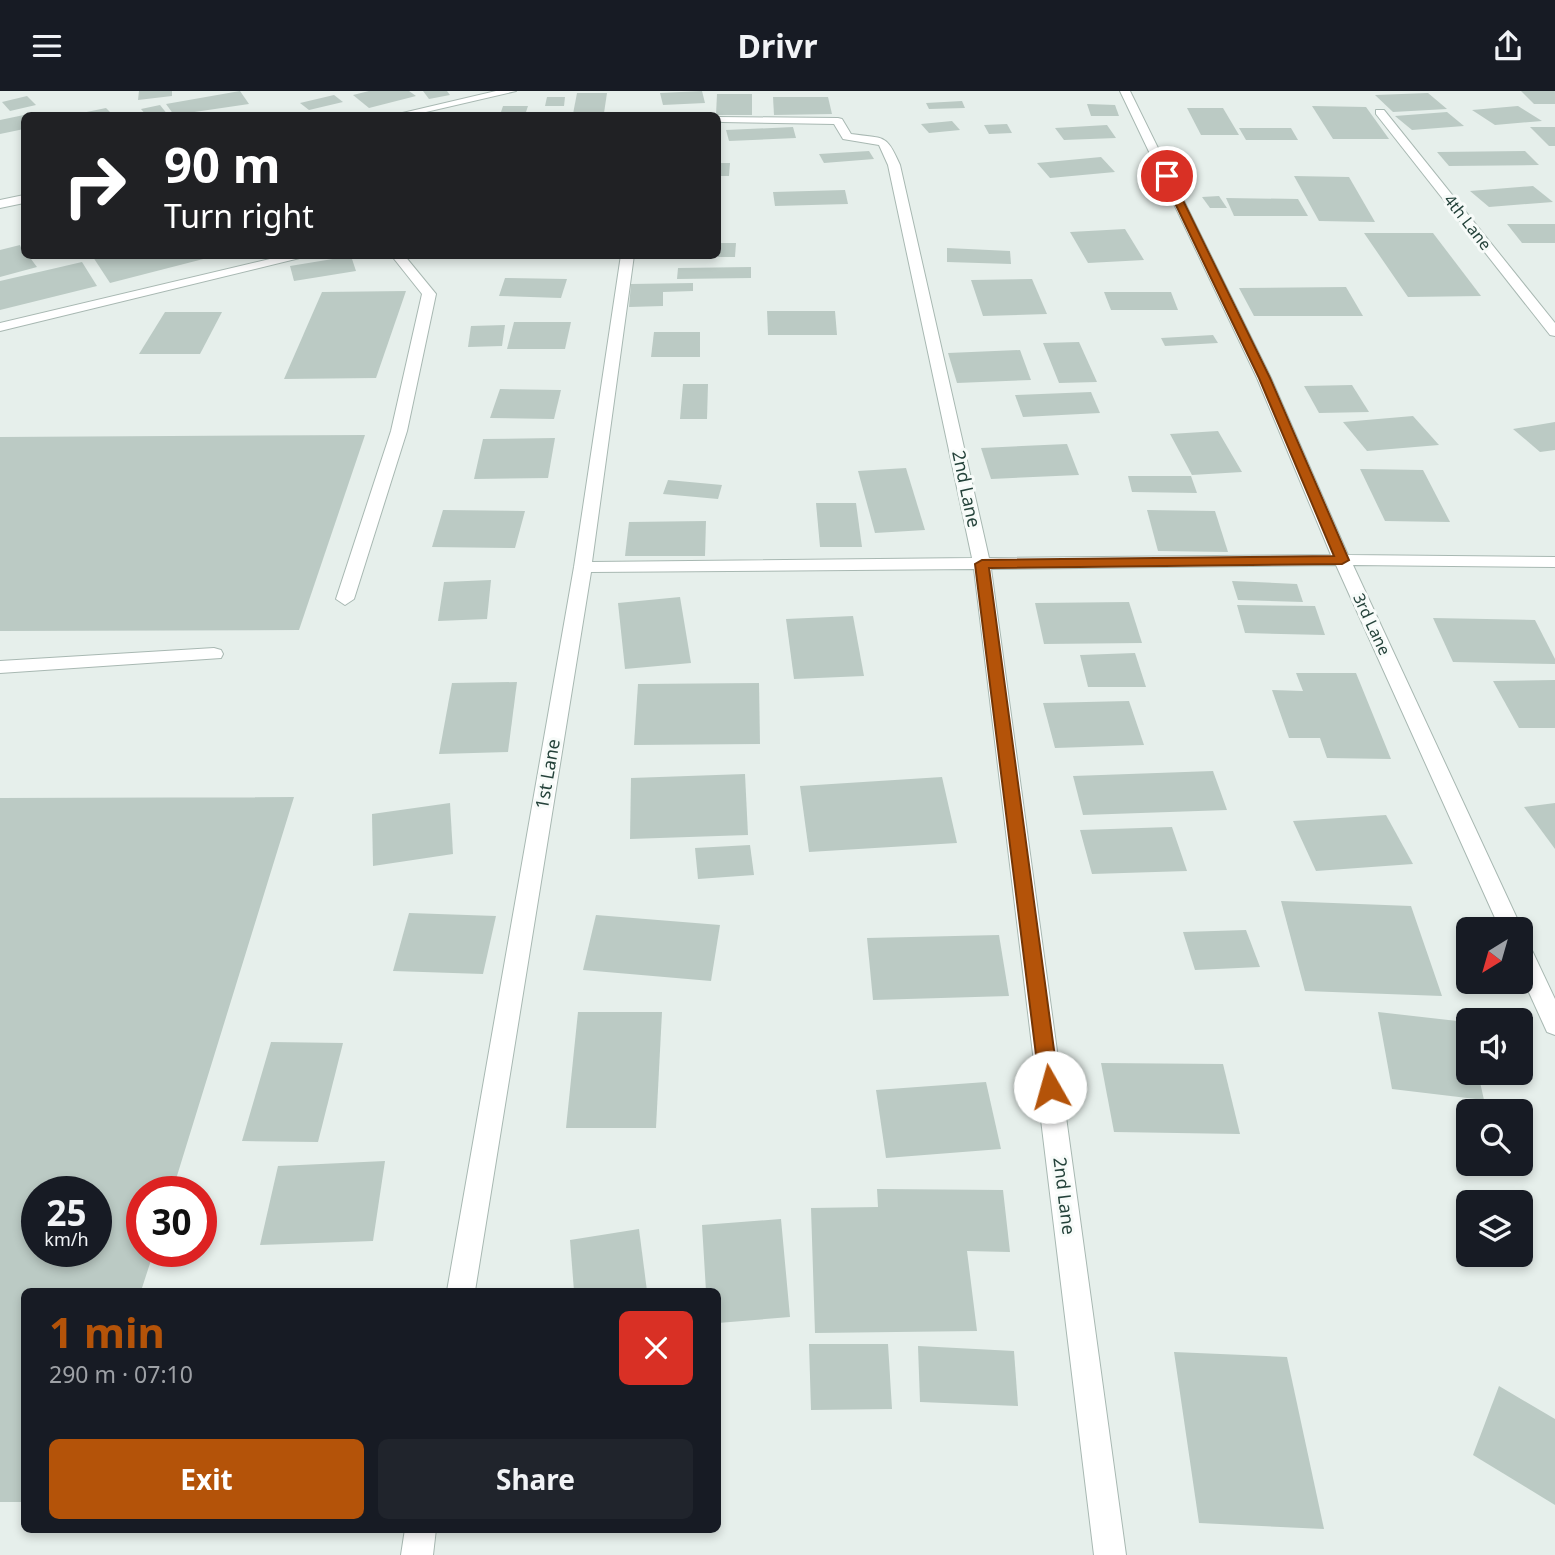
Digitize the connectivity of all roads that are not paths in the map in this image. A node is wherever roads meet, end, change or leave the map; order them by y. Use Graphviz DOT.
graph roads {
  1 [pos="511,91"];
  2 [pos="1125,91"];
  3 [pos="414,112"];
  4 [pos="1380,112"];
  5 [pos="722,119"];
  6 [pos="21,200"];
  7 [pos="0,204"];
  8 [pos="289,259"];
  9 [pos="400,259"];
  10 [pos="627,259"];
  11 [pos="0,327"];
  12 [pos="1555,332"];
  13 [pos="1342,560"];
  14 [pos="1555,562"];
  15 [pos="982,564"];
  16 [pos="583,566"];
  17 [pos="345,599"];
  18 [pos="214,653"];
  19 [pos="0,667"];
  20 [pos="1506,917"];
  21 [pos="1533,976"];
  22 [pos="1555,1025"];
  23 [pos="462,1288"];
  24 [pos="420,1533"];
  25 [pos="417,1555"];
  26 [pos="1110,1555"];
  1 -- 3 [label="street"];
  2 -- 13 [label="street, 3rd Lane"];
  4 -- 12 [label="street, 4th Lane"];
  5 -- 15 [label="street, 2nd Lane"];
  6 -- 7 [label="street"];
  8 -- 11 [label="street"];
  9 -- 17 [label="street"];
  10 -- 16 [label="street, 1st Lane"];
  13 -- 14 [label="street"];
  13 -- 15 [label="street"];
  13 -- 20 [label="street, 3rd Lane"];
  15 -- 16 [label="street"];
  15 -- 26 [label="street, 2nd Lane"];
  16 -- 23 [label="street, 1st Lane"];
  18 -- 19 [label="street"];
  21 -- 22 [label="street"];
  24 -- 25 [label="street"];
}
